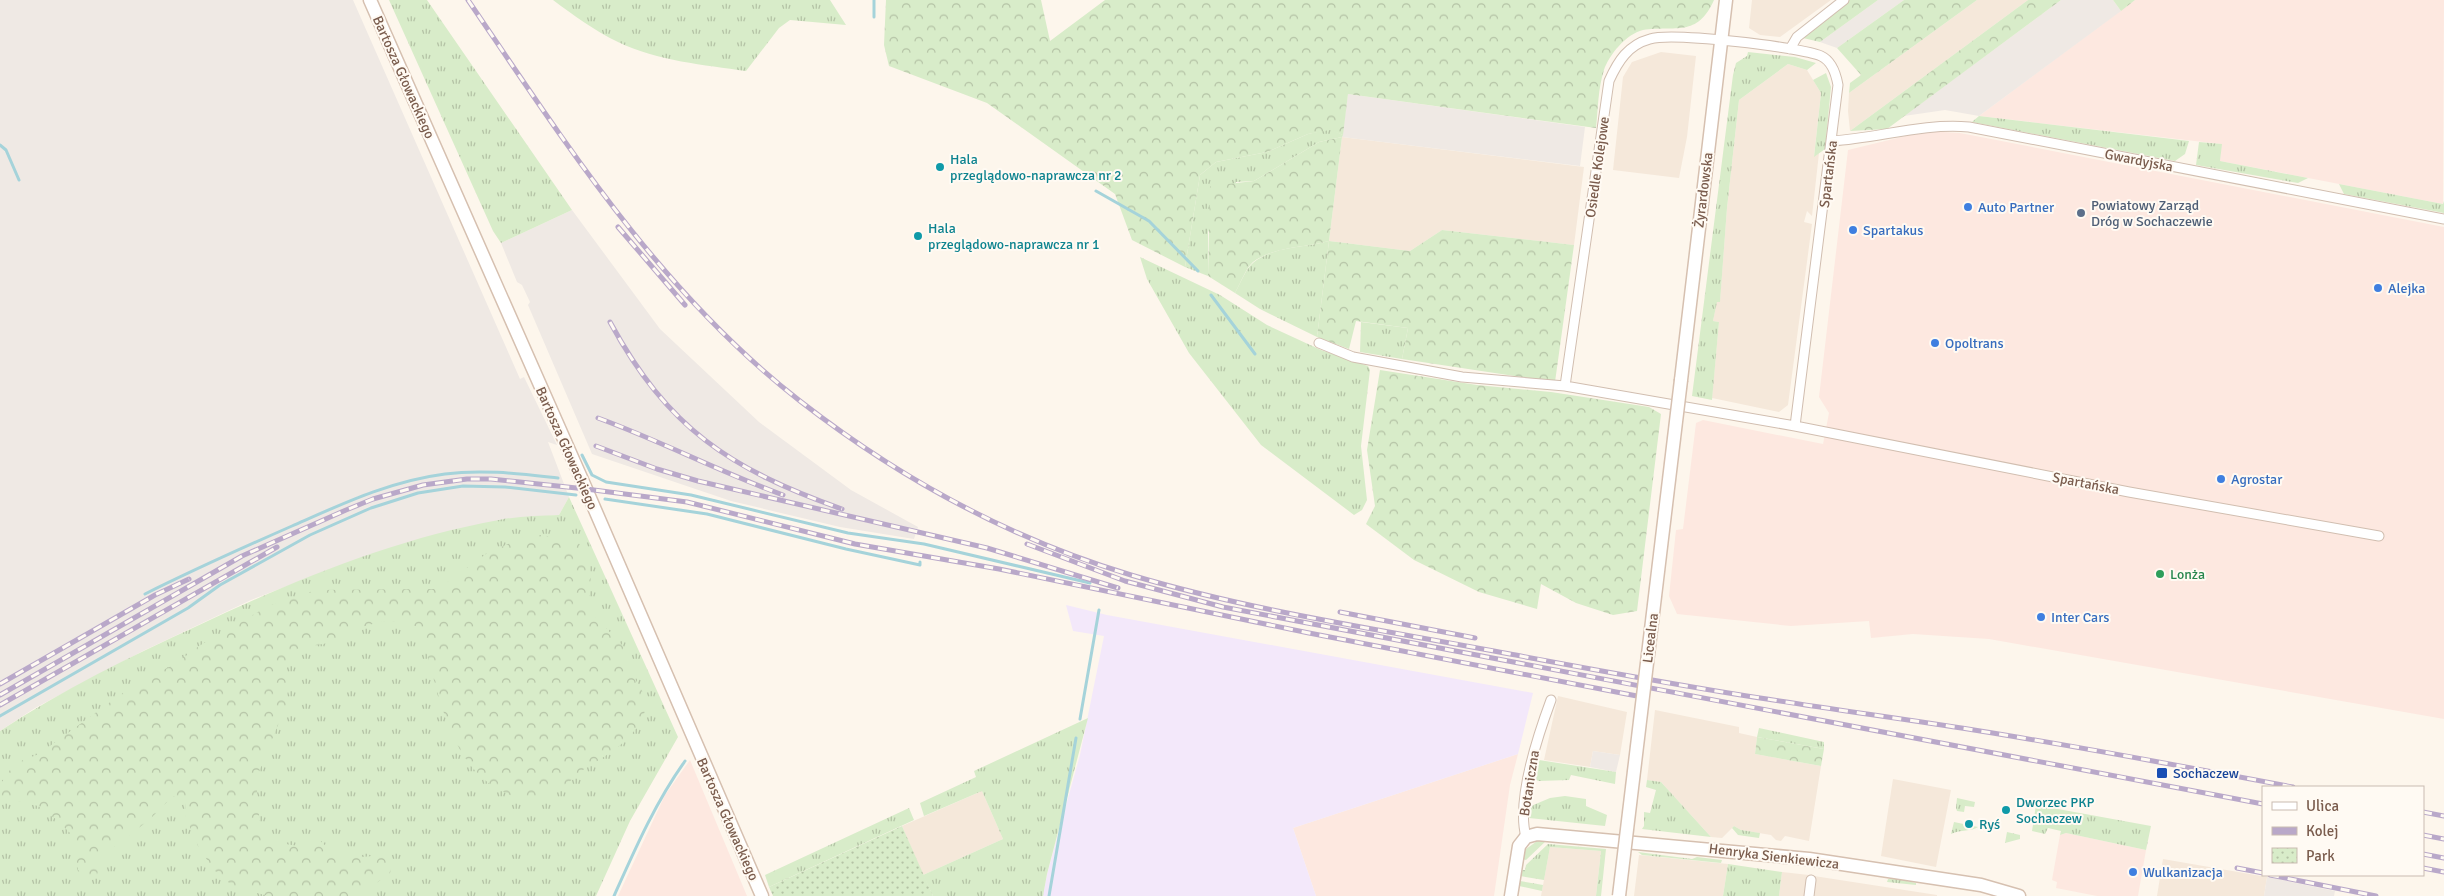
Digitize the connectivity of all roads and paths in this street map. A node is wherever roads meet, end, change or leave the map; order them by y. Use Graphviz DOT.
graph roads {
  1 [pos="370,0"];
  2 [pos="1726,0"];
  3 [pos="1844,0"];
  4 [pos="1722,41"];
  5 [pos="1790,49"];
  6 [pos="1832,141"];
  7 [pos="2444,219"];
  8 [pos="1319,343"];
  9 [pos="1681,380"];
  10 [pos="1565,386"];
  11 [pos="1795,426"];
  12 [pos="2379,536"];
  13 [pos="1551,700"];
  14 [pos="1526,837"];
  15 [pos="1631,842"];
  16 [pos="1811,880"];
  17 [pos="2002,893"];
  18 [pos="762,896"];
  19 [pos="1511,896"];
  20 [pos="1619,896"];
  21 [pos="1624,896"];
  22 [pos="1809,896"];
  23 [pos="2020,896"];
  1 -- 18 [label="street, Bartosza Głowackiego"];
  2 -- 4 [label="street, Żyrardowska"];
  3 -- 5 [label="street"];
  4 -- 5 [label="street, Spartańska"];
  4 -- 9 [label="street, Żyrardowska"];
  4 -- 10 [label="street, Osiedle Kolejowe"];
  5 -- 6 [label="street, Spartańska"];
  6 -- 7 [label="street, Gwardyjska"];
  6 -- 11 [label="street, Spartańska"];
  8 -- 10 [label="street"];
  9 -- 20 [label="street, Licealna, bridge"];
  10 -- 11 [label="street, Spartańska"];
  11 -- 12 [label="street, Spartańska"];
  13 -- 14 [label="street, Botaniczna"];
  14 -- 15 [label="street, Henryka Sienkiewicza"];
  14 -- 19 [label="street, Botaniczna"];
  15 -- 17 [label="street, Henryka Sienkiewicza"];
  15 -- 21 [label="street"];
  16 -- 22 [label="street"];
  17 -- 23 [label="street, Henryka Sienkiewicza"];
}
